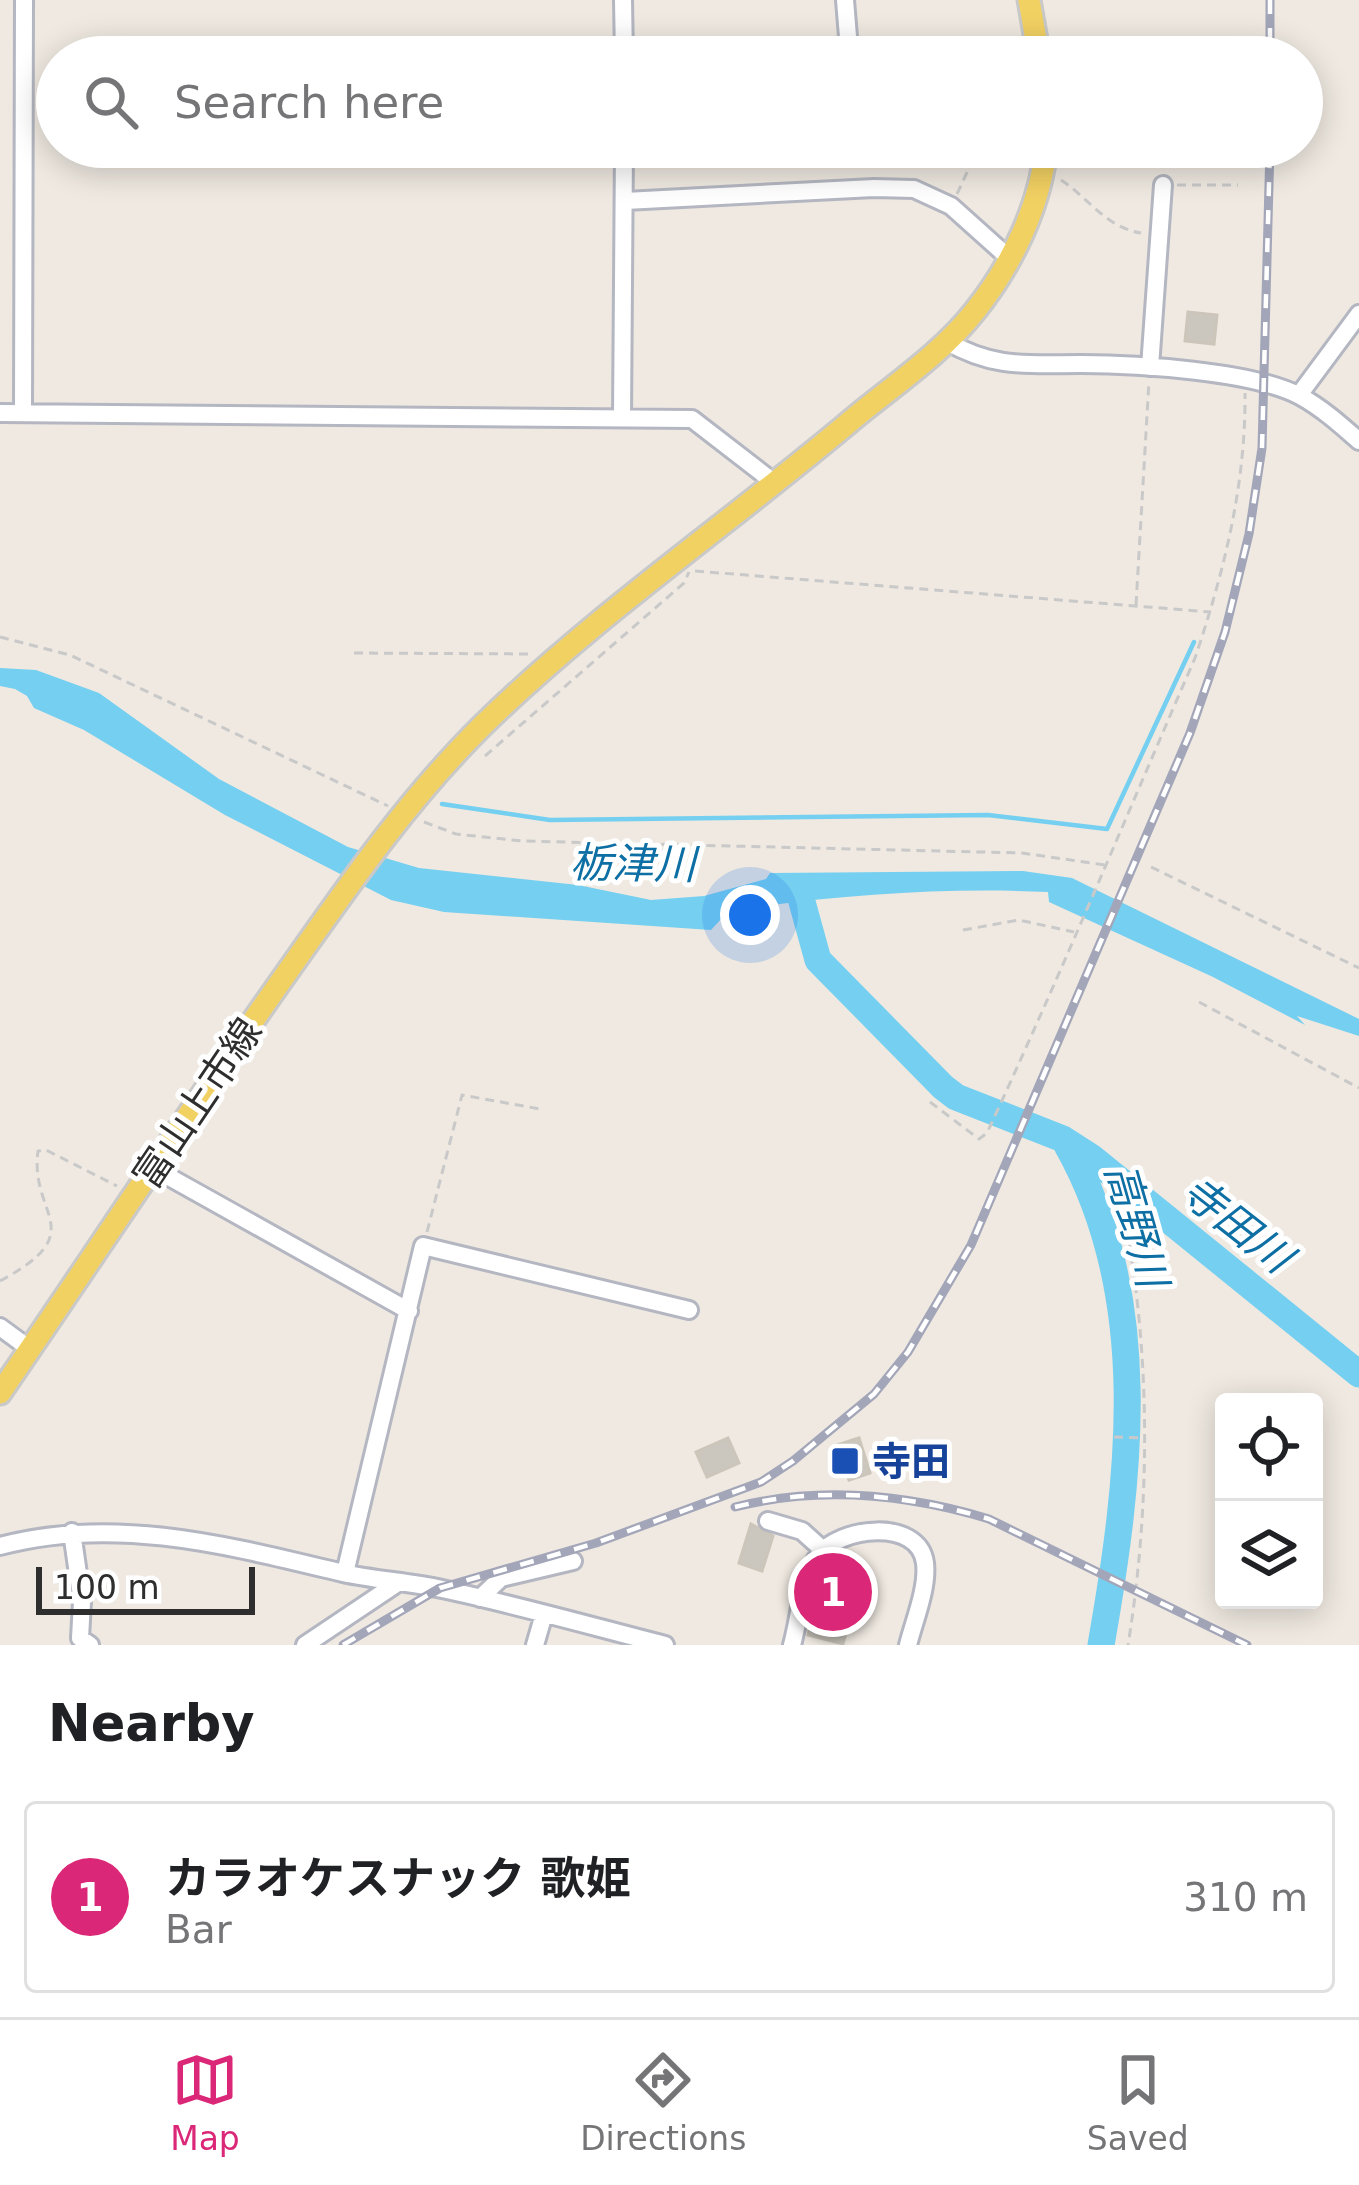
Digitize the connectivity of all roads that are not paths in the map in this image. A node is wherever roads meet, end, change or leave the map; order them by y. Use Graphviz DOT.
graph roads {
  1 [pos="25,0"];
  2 [pos="623,0"];
  3 [pos="844,0"];
  4 [pos="1030,0"];
  5 [pos="624,36"];
  6 [pos="848,36"];
  7 [pos="1036,36"];
  8 [pos="624,168"];
  9 [pos="1043,168"];
  10 [pos="1163,185"];
  11 [pos="625,201"];
  12 [pos="1009,258"];
  13 [pos="1359,314"];
  14 [pos="946,341"];
  15 [pos="1150,367"];
  16 [pos="1299,395"];
  17 [pos="0,413"];
  18 [pos="23,413"];
  19 [pos="622,418"];
  20 [pos="1359,441"];
  21 [pos="776,484"];
  22 [pos="153,1168"];
  23 [pos="689,1310"];
  24 [pos="409,1311"];
  25 [pos="0,1327"];
  26 [pos="30,1349"];
  27 [pos="0,1393"];
  28 [pos="768,1521"];
  29 [pos="72,1532"];
  30 [pos="0,1546"];
  31 [pos="823,1550"];
  32 [pos="573,1561"];
  33 [pos="345,1573"];
  34 [pos="399,1582"];
  35 [pos="480,1598"];
  36 [pos="544,1614"];
  37 [pos="91,1645"];
  38 [pos="304,1645"];
  39 [pos="535,1645"];
  40 [pos="664,1645"];
  41 [pos="792,1645"];
  42 [pos="908,1645"];
  1 -- 18 [label="street"];
  2 -- 5 [label="street"];
  3 -- 6 [label="street"];
  4 -- 7 [label="main road"];
  8 -- 11 [label="street"];
  9 -- 12 [label="main road, 富山上市線"];
  10 -- 15 [label="street"];
  11 -- 12 [label="street"];
  11 -- 19 [label="street"];
  12 -- 14 [label="main road, 富山上市線"];
  13 -- 16 [label="street"];
  14 -- 15 [label="street"];
  14 -- 21 [label="main road, 富山上市線"];
  15 -- 16 [label="street"];
  16 -- 20 [label="street"];
  17 -- 18 [label="street"];
  18 -- 19 [label="street"];
  19 -- 21 [label="street"];
  21 -- 22 [label="main road, 富山上市線"];
  22 -- 24 [label="street"];
  22 -- 26 [label="main road, 富山上市線"];
  23 -- 24 [label="street"];
  24 -- 33 [label="street"];
  25 -- 26 [label="street"];
  26 -- 27 [label="main road, 富山上市線"];
  28 -- 31 [label="street"];
  29 -- 30 [label="street"];
  29 -- 33 [label="street"];
  29 -- 37 [label="street"];
  31 -- 41 [label="street"];
  31 -- 42 [label="street"];
  32 -- 35 [label="street"];
  33 -- 34 [label="street"];
  34 -- 35 [label="street"];
  34 -- 38 [label="street"];
  35 -- 36 [label="street"];
  36 -- 39 [label="street"];
  36 -- 40 [label="street"];
}
